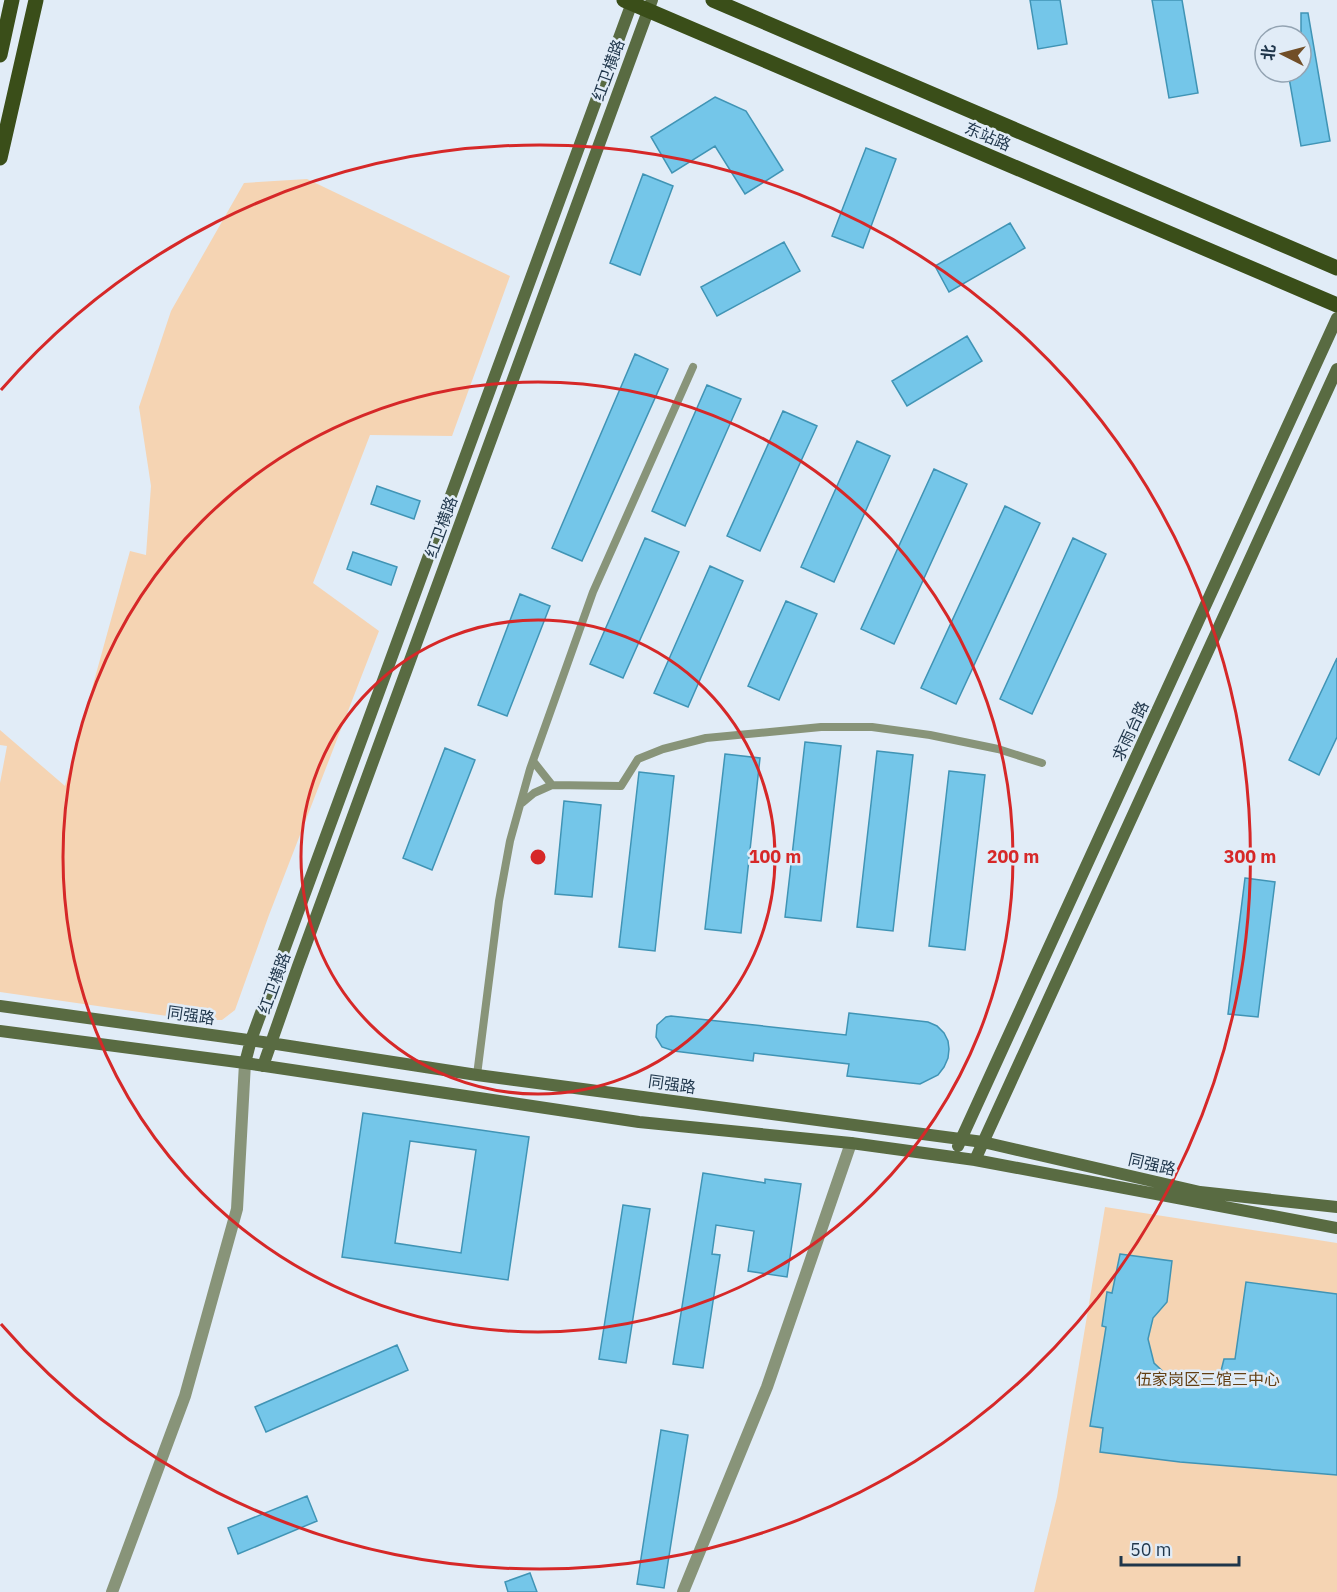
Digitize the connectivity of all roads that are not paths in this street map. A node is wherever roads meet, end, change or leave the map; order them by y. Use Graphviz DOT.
graph roads {
  1 [pos="12,0"];
  2 [pos="36,0"];
  3 [pos="713,0"];
  4 [pos="630,1"];
  5 [pos="650,5"];
  6 [pos="0,55"];
  7 [pos="0,158"];
  8 [pos="1337,268"];
  9 [pos="1337,305"];
  10 [pos="1337,318"];
  11 [pos="693,368"];
  12 [pos="1337,369"];
  13 [pos="533,760"];
  14 [pos="1042,763"];
  15 [pos="552,785"];
  16 [pos="521,804"];
  17 [pos="0,1006"];
  18 [pos="0,1031"];
  19 [pos="251,1040"];
  20 [pos="270,1043"];
  21 [pos="245,1063"];
  22 [pos="263,1065"];
  23 [pos="477,1075"];
  24 [pos="961,1139"];
  25 [pos="983,1142"];
  26 [pos="851,1143"];
  27 [pos="953,1158"];
  28 [pos="975,1160"];
  29 [pos="1337,1207"];
  30 [pos="1337,1228"];
  31 [pos="112,1592"];
  32 [pos="683,1592"];
  1 -- 6 [label="main road"];
  2 -- 7 [label="main road"];
  3 -- 8 [label="main road, 东站路"];
  4 -- 5 [label="main road, 东站路"];
  4 -- 19 [label="street, 红卫横路"];
  5 -- 9 [label="main road, 东站路"];
  5 -- 20 [label="street, 红卫横路"];
  10 -- 24 [label="street, 求雨台路"];
  11 -- 13 [label="lane"];
  12 -- 25 [label="street"];
  13 -- 15 [label="lane"];
  13 -- 16 [label="lane"];
  14 -- 15 [label="lane"];
  15 -- 16 [label="lane"];
  16 -- 23 [label="lane"];
  17 -- 19 [label="street, 同强路"];
  18 -- 21 [label="street, 同强路"];
  19 -- 20 [label="street, 同强路"];
  19 -- 21 [label="street, 红卫横路"];
  20 -- 22 [label="street, 红卫横路"];
  20 -- 23 [label="street, 同强路"];
  21 -- 22 [label="street, 同强路"];
  21 -- 31 [label="street"];
  22 -- 26 [label="street, 同强路"];
  23 -- 24 [label="street, 同强路"];
  24 -- 25 [label="street, 同强路"];
  24 -- 27 [label="street, 求雨台路"];
  25 -- 28 [label="street"];
  25 -- 29 [label="street, 同强路"];
  26 -- 27 [label="street, 同强路"];
  26 -- 32 [label="street"];
  27 -- 28 [label="street, 同强路"];
  28 -- 30 [label="street, 同强路"];
}
